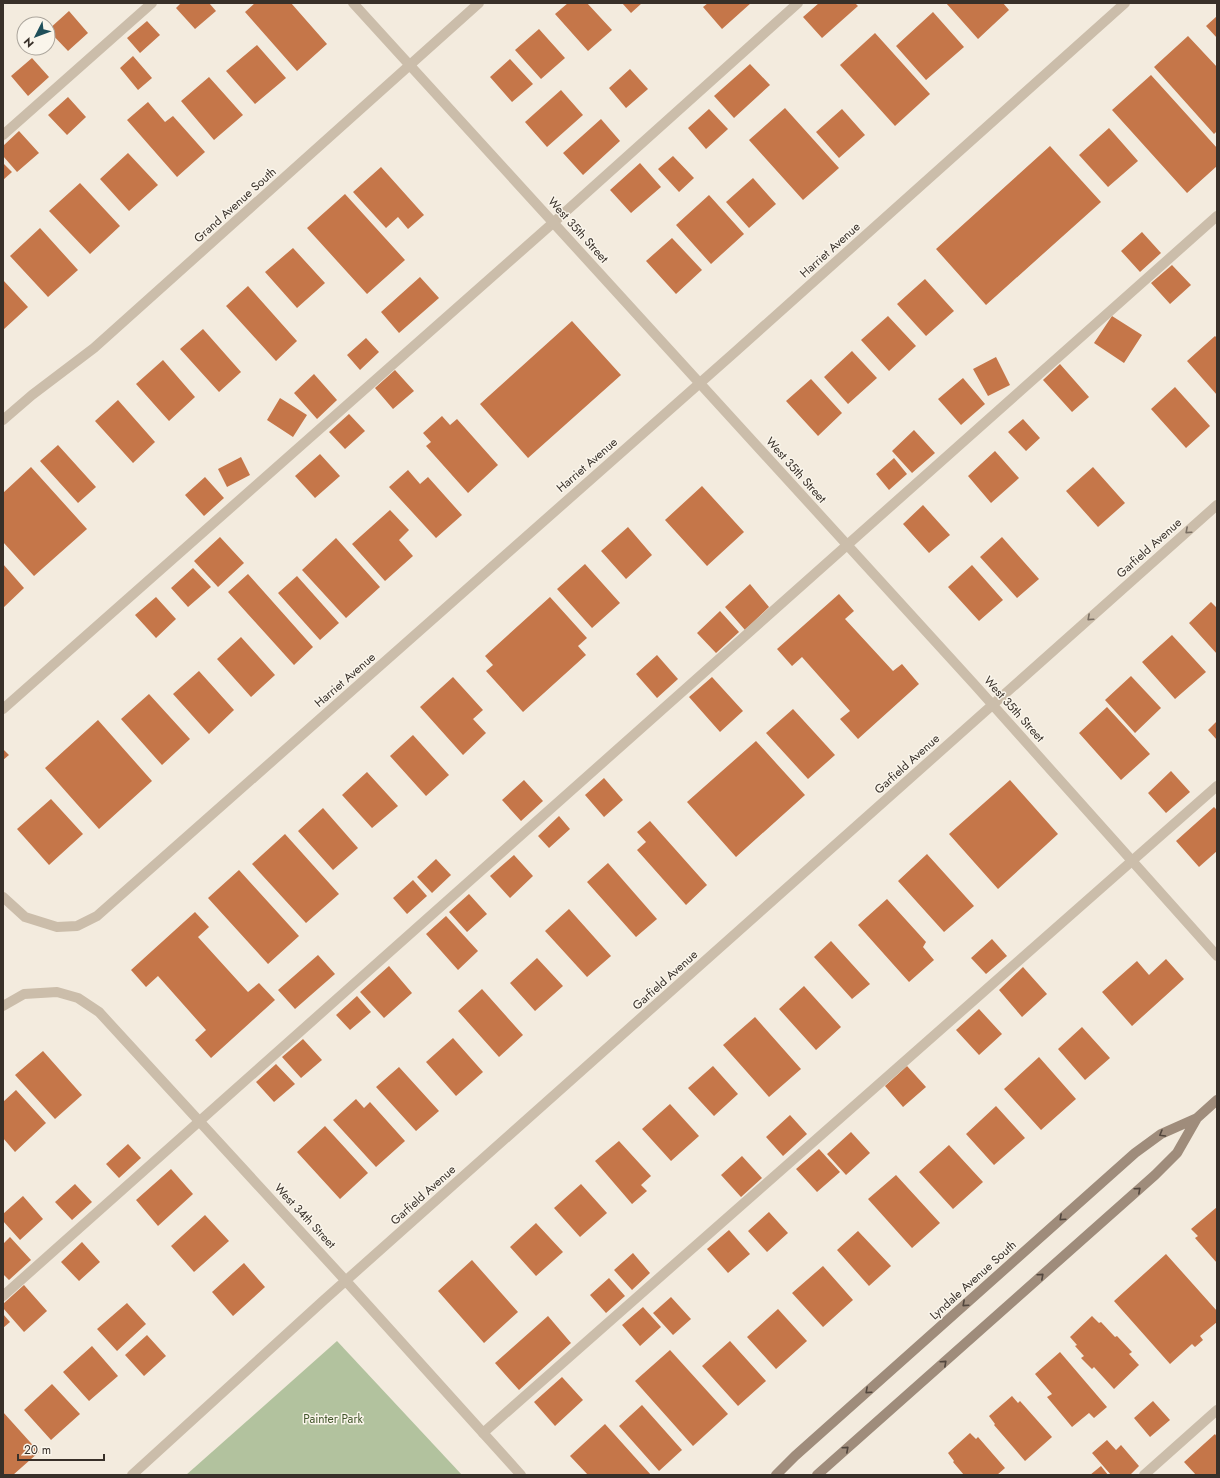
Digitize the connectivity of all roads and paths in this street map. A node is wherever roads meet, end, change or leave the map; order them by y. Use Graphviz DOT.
graph roads {
  1 [pos="152,3"];
  2 [pos="353,3"];
  3 [pos="479,3"];
  4 [pos="798,3"];
  5 [pos="1125,3"];
  6 [pos="410,65"];
  7 [pos="3,135"];
  8 [pos="1217,216"];
  9 [pos="554,222"];
  10 [pos="699,384"];
  11 [pos="3,420"];
  12 [pos="1217,506"];
  13 [pos="847,545"];
  14 [pos="992,704"];
  15 [pos="3,709"];
  16 [pos="1217,786"];
  17 [pos="1132,861"];
  18 [pos="3,897"];
  19 [pos="1217,956"];
  20 [pos="3,1006"];
  21 [pos="1217,1100"];
  22 [pos="1197,1118"];
  23 [pos="199,1121"];
  24 [pos="346,1280"];
  25 [pos="3,1296"];
  26 [pos="1217,1410"];
  27 [pos="483,1433"];
  28 [pos="132,1475"];
  29 [pos="521,1475"];
  30 [pos="776,1475"];
  31 [pos="817,1475"];
  32 [pos="1144,1475"];
  1 -- 7 [label="street"];
  2 -- 6 [label="street, West 35th Street"];
  3 -- 6 [label="street, Grand Avenue South"];
  4 -- 9 [label="street"];
  5 -- 10 [label="street, Harriet Avenue"];
  6 -- 9 [label="street, West 35th Street"];
  6 -- 11 [label="street, Grand Avenue South"];
  8 -- 13 [label="street"];
  9 -- 10 [label="street, West 35th Street"];
  9 -- 15 [label="street"];
  10 -- 13 [label="street, West 35th Street"];
  10 -- 18 [label="street, Harriet Avenue"];
  12 -- 14 [label="street, Garfield Avenue, one-way"];
  13 -- 14 [label="street, West 35th Street"];
  13 -- 23 [label="street"];
  14 -- 17 [label="street, West 35th Street"];
  14 -- 24 [label="street, Garfield Avenue"];
  16 -- 17 [label="street"];
  17 -- 19 [label="street, West 35th Street"];
  17 -- 27 [label="street"];
  20 -- 23 [label="street, West 34th Street"];
  21 -- 22 [label="main road, Lyndale Avenue South"];
  22 -- 30 [label="main road, Lyndale Avenue South, one-way"];
  31 -- 22 [label="main road, Lyndale Avenue South, one-way"];
  23 -- 24 [label="street, West 34th Street"];
  23 -- 25 [label="street"];
  24 -- 27 [label="street, West 34th Street"];
  24 -- 28 [label="street, Garfield Avenue"];
  26 -- 32 [label="street"];
  27 -- 29 [label="street, West 34th Street"];
}
